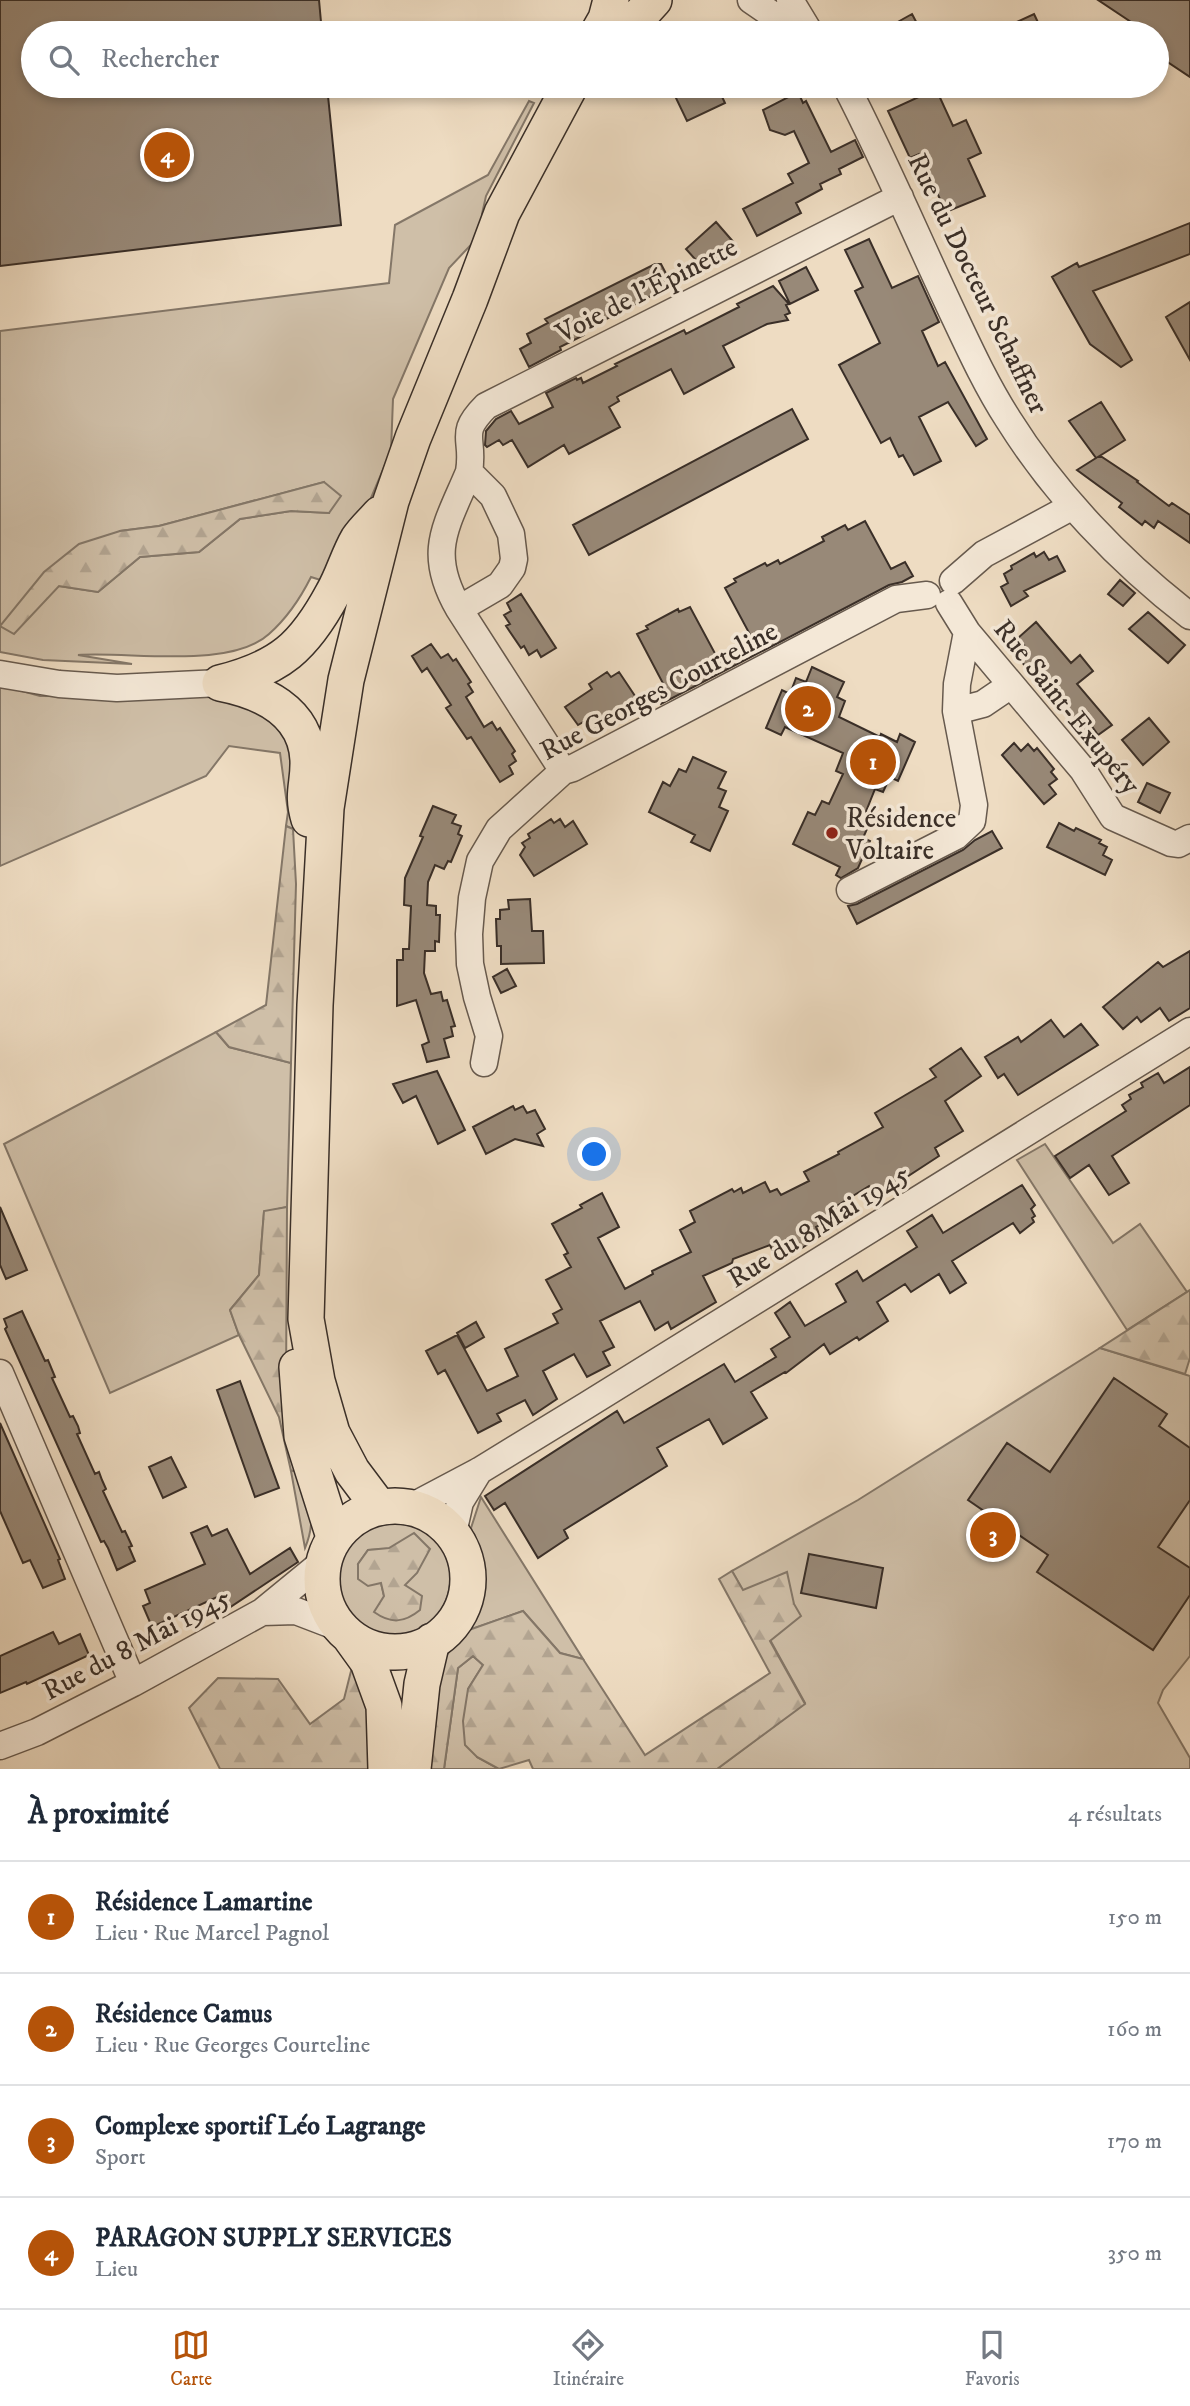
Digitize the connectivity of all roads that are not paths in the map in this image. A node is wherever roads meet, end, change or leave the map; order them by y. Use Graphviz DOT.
graph roads {
  1 [pos="611,0"];
  2 [pos="654,0"];
  3 [pos="751,0"];
  4 [pos="790,0"];
  5 [pos="605,21"];
  6 [pos="635,21"];
  7 [pos="782,21"];
  8 [pos="803,21"];
  9 [pos="564,98"];
  10 [pos="588,98"];
  11 [pos="852,98"];
  12 [pos="900,197"];
  13 [pos="470,299"];
  14 [pos="469,472"];
  15 [pos="391,501"];
  16 [pos="1073,506"];
  17 [pos="943,593"];
  18 [pos="459,609"];
  19 [pos="1190,617"];
  20 [pos="967,632"];
  21 [pos="0,674"];
  22 [pos="220,683"];
  23 [pos="1011,685"];
  24 [pos="956,711"];
  25 [pos="563,771"];
  26 [pos="1190,838"];
  27 [pos="322,859"];
  28 [pos="850,890"];
  29 [pos="1190,1031"];
  30 [pos="484,1063"];
  31 [pos="306,1319"];
  32 [pos="0,1373"];
  33 [pos="479,1471"];
  34 [pos="395,1507"];
  35 [pos="453,1533"];
  36 [pos="329,1550"];
  37 [pos="262,1612"];
  38 [pos="347,1633"];
  39 [pos="432,1641"];
  40 [pos="133,1683"];
  41 [pos="0,1746"];
  42 [pos="386,1769"];
  43 [pos="413,1769"];
  1 -- 5 [label="main road"];
  2 -- 6 [label="main road"];
  3 -- 7 [label="street"];
  4 -- 8 [label="street"];
  9 -- 13 [label="main road"];
  10 -- 13 [label="main road"];
  11 -- 12 [label="street, Rue du Docteur Schaffner"];
  12 -- 14 [label="street, Voie de l'Épinette"];
  12 -- 16 [label="street, Rue du Docteur Schaffner"];
  13 -- 15 [label="main road"];
  14 -- 18 [label="street"];
  14 -- 18 [label="street"];
  15 -- 22 [label="main road"];
  15 -- 27 [label="main road"];
  16 -- 17 [label="street"];
  16 -- 19 [label="street, Rue du Docteur Schaffner"];
  17 -- 20 [label="street, Rue Saint-Exupéry"];
  17 -- 25 [label="street, Rue Georges Courteline"];
  18 -- 25 [label="street"];
  20 -- 23 [label="street, Rue Saint-Exupéry"];
  20 -- 24 [label="street"];
  21 -- 22 [label="street"];
  22 -- 27 [label="main road"];
  23 -- 24 [label="street"];
  23 -- 26 [label="street, Rue Saint-Exupéry"];
  24 -- 28 [label="street"];
  25 -- 30 [label="street, Rue Georges Courteline"];
  27 -- 31 [label="main road"];
  29 -- 33 [label="street, Rue du 8 Mai 1945"];
  31 -- 34 [label="main road"];
  31 -- 36 [label="main road"];
  32 -- 40 [label="street"];
  33 -- 34 [label="street, Rue du 8 Mai 1945"];
  33 -- 35 [label="street, Rue du 8 Mai 1945"];
  34 -- 35 [label="main road"];
  34 -- 36 [label="main road"];
  35 -- 39 [label="main road"];
  36 -- 37 [label="street, Rue du 8 Mai 1945"];
  36 -- 38 [label="main road"];
  37 -- 38 [label="street, Rue du 8 Mai 1945"];
  37 -- 40 [label="street, Rue du 8 Mai 1945"];
  38 -- 39 [label="main road"];
  38 -- 42 [label="main road"];
  39 -- 43 [label="main road"];
  40 -- 41 [label="street, Rue du 8 Mai 1945"];
}
